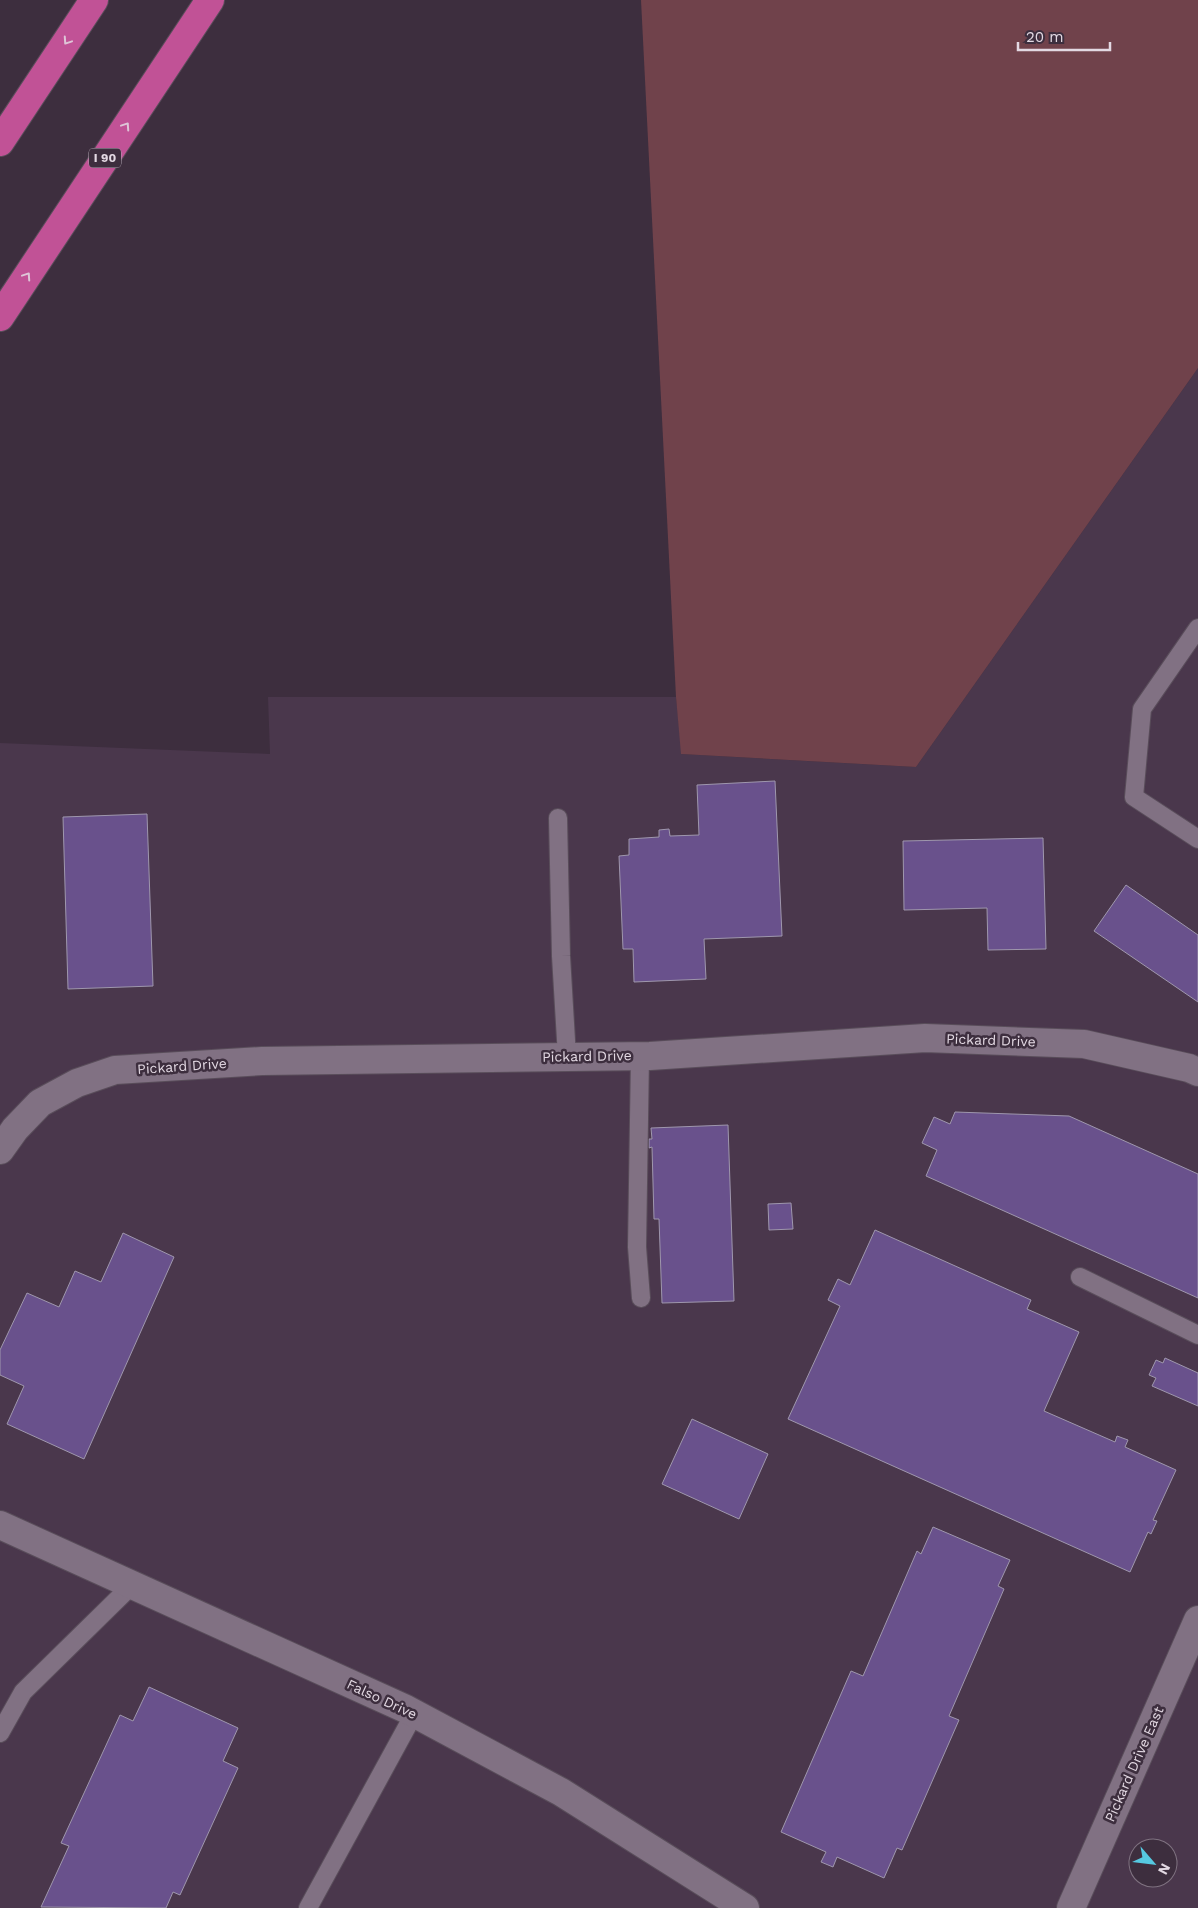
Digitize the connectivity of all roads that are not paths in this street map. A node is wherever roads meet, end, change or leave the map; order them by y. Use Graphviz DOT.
graph roads {
  1 [pos="94,0"];
  2 [pos="210,0"];
  3 [pos="0,142"];
  4 [pos="0,317"];
  5 [pos="1198,628"];
  6 [pos="558,818"];
  7 [pos="1198,839"];
  8 [pos="640,1056"];
  9 [pos="566,1057"];
  10 [pos="1198,1072"];
  11 [pos="0,1150"];
  12 [pos="1080,1277"];
  13 [pos="640,1298"];
  14 [pos="1198,1335"];
  15 [pos="0,1525"];
  16 [pos="132,1585"];
  17 [pos="1198,1620"];
  18 [pos="414,1714"];
  19 [pos="0,1734"];
  20 [pos="308,1908"];
  21 [pos="745,1908"];
  22 [pos="1071,1908"];
  1 -- 3 [label="highway, one-way"];
  4 -- 2 [label="highway, I 90, one-way"];
  5 -- 7 [label="lane"];
  6 -- 9 [label="lane"];
  8 -- 9 [label="street, Pickard Drive"];
  8 -- 10 [label="street, Pickard Drive"];
  8 -- 13 [label="lane"];
  9 -- 11 [label="street, Pickard Drive"];
  12 -- 14 [label="lane"];
  15 -- 16 [label="street, Falso Drive"];
  16 -- 18 [label="street, Falso Drive"];
  16 -- 19 [label="lane"];
  17 -- 22 [label="street, Pickard Drive East"];
  18 -- 20 [label="lane"];
  18 -- 21 [label="street, Falso Drive"];
}
